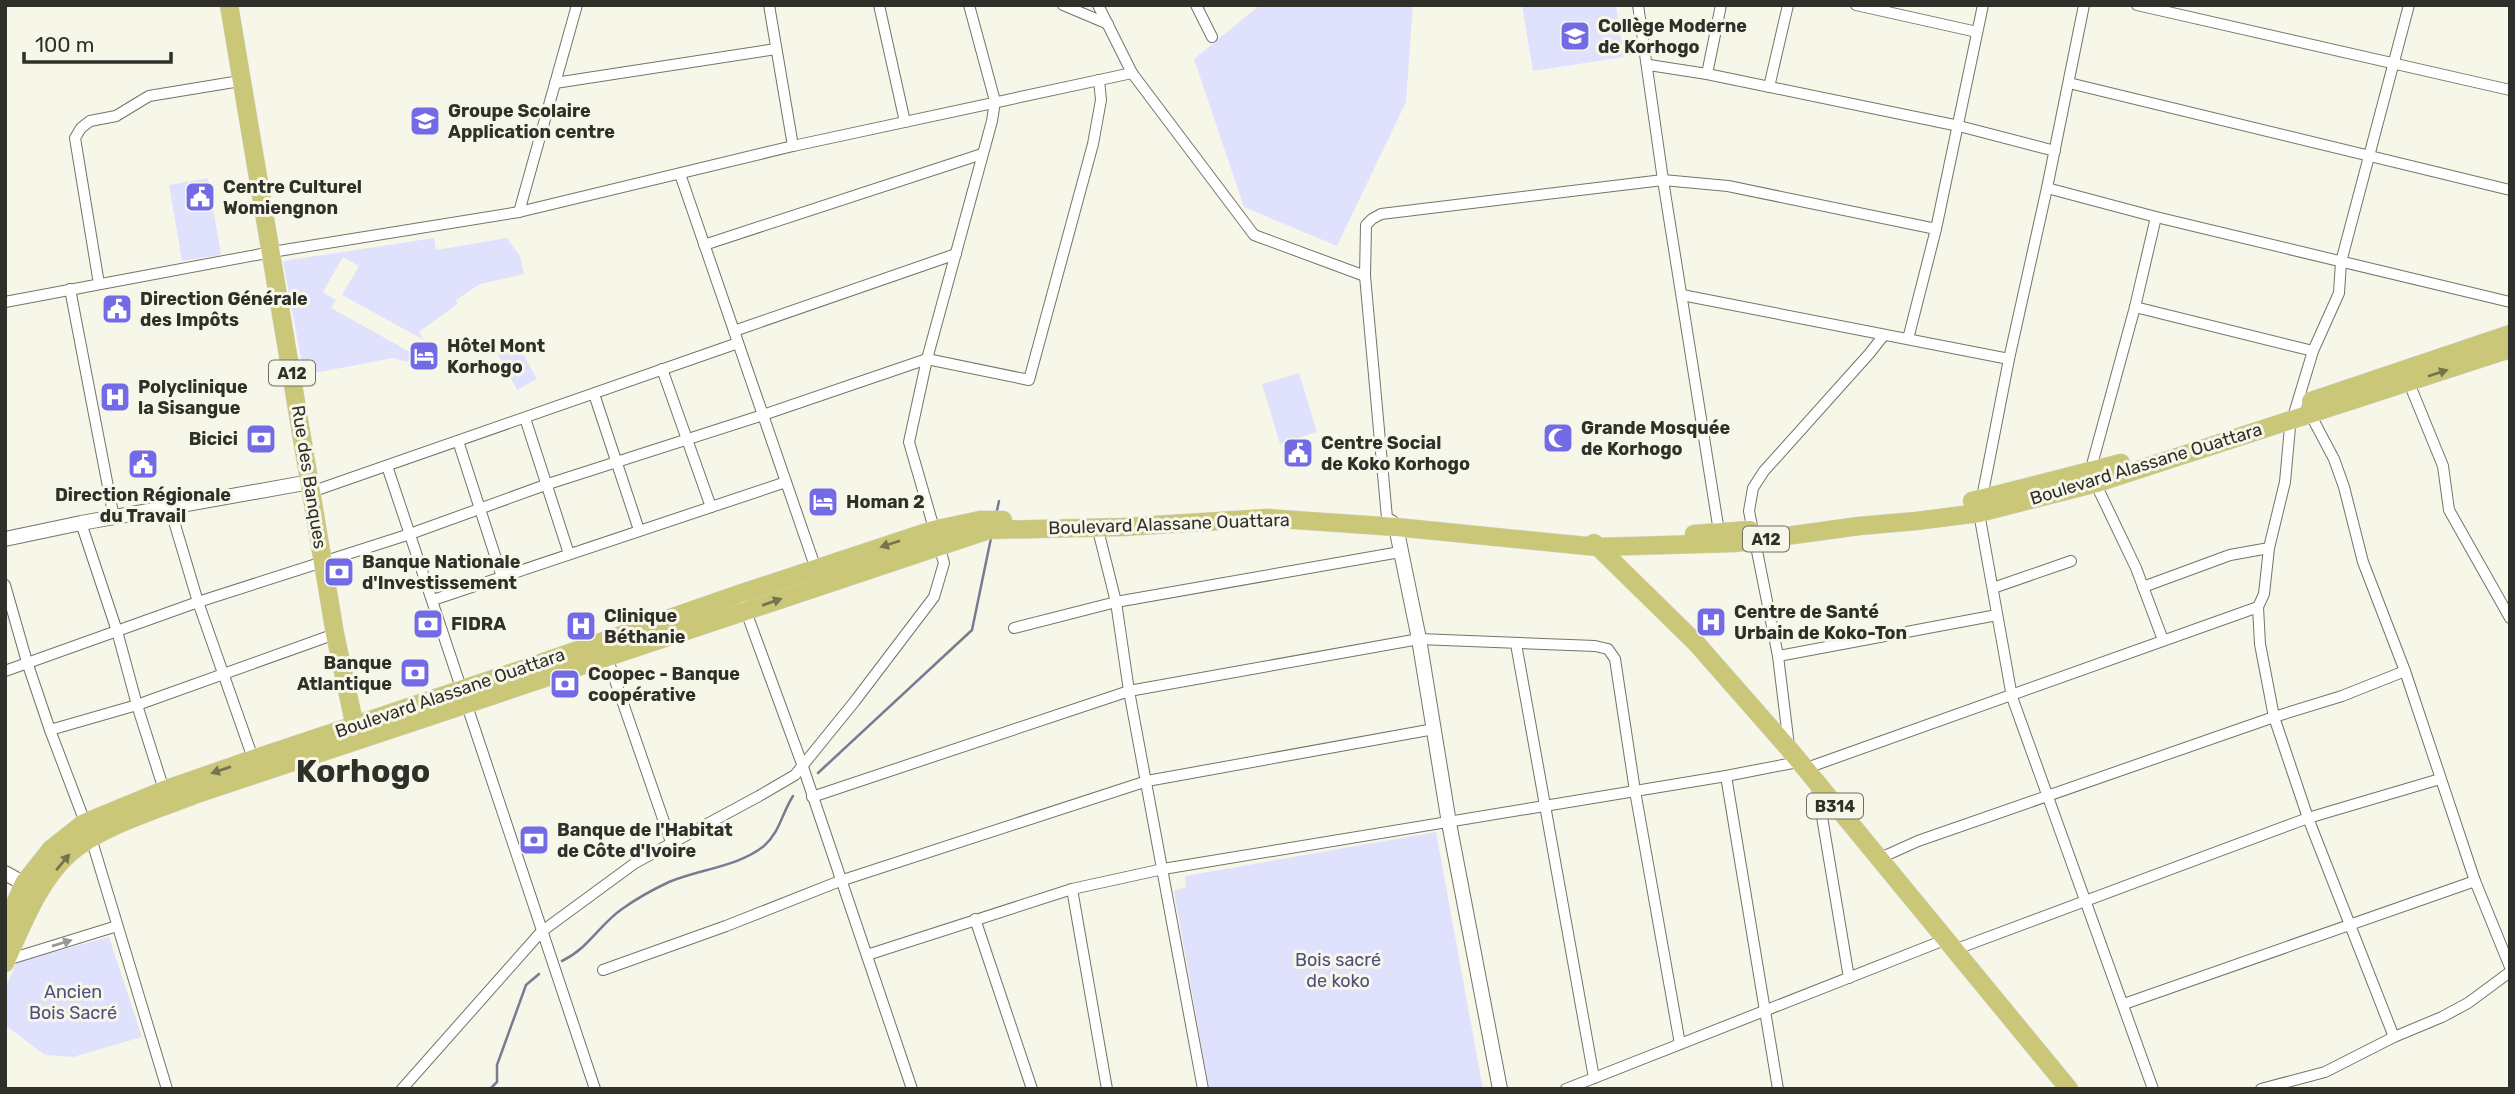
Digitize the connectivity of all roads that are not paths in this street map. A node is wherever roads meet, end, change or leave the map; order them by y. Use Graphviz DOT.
graph roads {
  1 [pos="229,5"];
  2 [pos="577,5"];
  3 [pos="769,5"];
  4 [pos="879,5"];
  5 [pos="969,5"];
  6 [pos="1063,5"];
  7 [pos="1098,5"];
  8 [pos="1196,5"];
  9 [pos="1639,5"];
  10 [pos="1721,5"];
  11 [pos="1788,5"];
  12 [pos="1856,5"];
  13 [pos="1983,5"];
  14 [pos="2084,5"];
  15 [pos="2137,5"];
  16 [pos="2409,5"];
  17 [pos="1885,8"];
  18 [pos="1108,24"];
  19 [pos="1977,32"];
  20 [pos="1212,37"];
  21 [pos="776,49"];
  22 [pos="2395,63"];
  23 [pos="1649,65"];
  24 [pos="1132,73"];
  25 [pos="1707,74"];
  26 [pos="1099,80"];
  27 [pos="240,81"];
  28 [pos="555,83"];
  29 [pos="2069,83"];
  30 [pos="1769,87"];
  31 [pos="2510,90"];
  32 [pos="995,101"];
  33 [pos="905,122"];
  34 [pos="1959,126"];
  35 [pos="793,146"];
  36 [pos="2055,152"];
  37 [pos="982,154"];
  38 [pos="2370,158"];
  39 [pos="680,174"];
  40 [pos="1663,180"];
  41 [pos="2048,188"];
  42 [pos="2510,190"];
  43 [pos="519,212"];
  44 [pos="2156,217"];
  45 [pos="1936,229"];
  46 [pos="705,244"];
  47 [pos="272,252"];
  48 [pos="956,254"];
  49 [pos="2341,262"];
  50 [pos="1365,276"];
  51 [pos="99,284"];
  52 [pos="70,289"];
  53 [pos="1682,295"];
  54 [pos="5,302"];
  55 [pos="2510,302"];
  56 [pos="2135,307"];
  57 [pos="734,331"];
  58 [pos="2510,334"];
  59 [pos="1884,335"];
  60 [pos="1908,339"];
  61 [pos="738,343"];
  62 [pos="2510,349"];
  63 [pos="2313,351"];
  64 [pos="927,359"];
  65 [pos="2009,359"];
  66 [pos="662,369"];
  67 [pos="2405,376"];
  68 [pos="594,394"];
  69 [pos="2300,406"];
  70 [pos="763,415"];
  71 [pos="525,418"];
  72 [pos="688,439"];
  73 [pos="458,441"];
  74 [pos="617,461"];
  75 [pos="387,466"];
  76 [pos="2093,478"];
  77 [pos="786,482"];
  78 [pos="548,484"];
  79 [pos="310,487"];
  80 [pos="1980,506"];
  81 [pos="711,507"];
  82 [pos="170,508"];
  83 [pos="480,510"];
  84 [pos="114,518"];
  85 [pos="1391,522"];
  86 [pos="81,523"];
  87 [pos="1094,523"];
  88 [pos="999,525"];
  89 [pos="639,530"];
  90 [pos="411,534"];
  91 [pos="1754,535"];
  92 [pos="936,538"];
  93 [pos="1720,538"];
  94 [pos="5,539"];
  95 [pos="1592,541"];
  96 [pos="2269,548"];
  97 [pos="1400,552"];
  98 [pos="569,554"];
  99 [pos="323,561"];
  100 [pos="2071,561"];
  101 [pos="818,576"];
  102 [pos="502,577"];
  103 [pos="5,585"];
  104 [pos="2143,587"];
  105 [pos="1993,588"];
  106 [pos="739,593"];
  107 [pos="433,600"];
  108 [pos="198,602"];
  109 [pos="1116,602"];
  110 [pos="2259,607"];
  111 [pos="745,611"];
  112 [pos="1997,615"];
  113 [pos="2510,618"];
  114 [pos="1014,628"];
  115 [pos="117,631"];
  116 [pos="335,634"];
  117 [pos="1419,639"];
  118 [pos="2163,640"];
  119 [pos="1516,644"];
  120 [pos="605,649"];
  121 [pos="1778,656"];
  122 [pos="27,662"];
  123 [pos="5,671"];
  124 [pos="2405,671"];
  125 [pos="222,673"];
  126 [pos="1129,691"];
  127 [pos="465,697"];
  128 [pos="2011,697"];
  129 [pos="137,705"];
  130 [pos="2274,717"];
  131 [pos="50,730"];
  132 [pos="1434,730"];
  133 [pos="357,733"];
  134 [pos="802,764"];
  135 [pos="1802,766"];
  136 [pos="256,767"];
  137 [pos="1727,776"];
  138 [pos="2440,779"];
  139 [pos="1147,781"];
  140 [pos="1635,791"];
  141 [pos="174,792"];
  142 [pos="811,797"];
  143 [pos="2047,797"];
  144 [pos="1546,806"];
  145 [pos="2308,818"];
  146 [pos="1449,823"];
  147 [pos="87,831"];
  148 [pos="671,842"];
  149 [pos="1878,859"];
  150 [pos="1163,869"];
  151 [pos="5,873"];
  152 [pos="840,881"];
  153 [pos="2475,881"];
  154 [pos="32,887"];
  155 [pos="1072,890"];
  156 [pos="2084,902"];
  157 [pos="975,919"];
  158 [pos="2352,925"];
  159 [pos="117,926"];
  160 [pos="5,927"];
  161 [pos="541,932"];
  162 [pos="1950,944"];
  163 [pos="8,952"];
  164 [pos="867,955"];
  165 [pos="2510,969"];
  166 [pos="603,970"];
  167 [pos="1849,978"];
  168 [pos="2124,1004"];
  169 [pos="1764,1011"];
  170 [pos="2394,1037"];
  171 [pos="1680,1044"];
  172 [pos="1594,1078"];
  173 [pos="167,1089"];
  174 [pos="402,1089"];
  175 [pos="595,1089"];
  176 [pos="912,1089"];
  177 [pos="1032,1089"];
  178 [pos="1107,1089"];
  179 [pos="1203,1089"];
  180 [pos="1500,1089"];
  181 [pos="1566,1089"];
  182 [pos="1778,1089"];
  183 [pos="2069,1089"];
  184 [pos="2153,1089"];
  185 [pos="2262,1089"];
  1 -- 27 [label="main road, Rue des Banques / A12"];
  2 -- 28 [label="street"];
  3 -- 21 [label="street"];
  4 -- 33 [label="street"];
  5 -- 32 [label="street"];
  6 -- 18 [label="street"];
  7 -- 18 [label="street"];
  8 -- 20 [label="street"];
  9 -- 23 [label="street"];
  10 -- 25 [label="street"];
  11 -- 30 [label="street"];
  12 -- 17 [label="street"];
  13 -- 19 [label="street"];
  14 -- 29 [label="street"];
  15 -- 22 [label="street"];
  16 -- 22 [label="street"];
  17 -- 19 [label="street"];
  18 -- 24 [label="street"];
  19 -- 34 [label="street"];
  21 -- 28 [label="street"];
  21 -- 35 [label="street"];
  22 -- 31 [label="street"];
  22 -- 38 [label="street"];
  23 -- 25 [label="street"];
  23 -- 40 [label="street"];
  24 -- 26 [label="street"];
  24 -- 50 [label="street"];
  25 -- 30 [label="street"];
  26 -- 32 [label="street"];
  26 -- 64 [label="street"];
  27 -- 47 [label="main road, Rue des Banques / A12"];
  27 -- 51 [label="street"];
  28 -- 43 [label="street"];
  29 -- 36 [label="street"];
  29 -- 38 [label="street"];
  30 -- 34 [label="street"];
  32 -- 33 [label="street"];
  32 -- 37 [label="street"];
  33 -- 35 [label="street"];
  34 -- 36 [label="street"];
  34 -- 45 [label="street"];
  35 -- 39 [label="street"];
  36 -- 41 [label="street"];
  37 -- 46 [label="street"];
  37 -- 48 [label="street"];
  38 -- 42 [label="street"];
  38 -- 49 [label="street"];
  39 -- 43 [label="street"];
  39 -- 46 [label="street"];
  40 -- 45 [label="street"];
  40 -- 50 [label="street"];
  40 -- 53 [label="street"];
  41 -- 44 [label="street"];
  41 -- 65 [label="street"];
  43 -- 47 [label="street"];
  44 -- 49 [label="street"];
  44 -- 56 [label="street"];
  45 -- 60 [label="street"];
  46 -- 57 [label="street"];
  47 -- 51 [label="street"];
  47 -- 79 [label="main road, Rue des Banques / A12"];
  48 -- 57 [label="street"];
  48 -- 64 [label="street"];
  49 -- 55 [label="street"];
  49 -- 63 [label="street"];
  50 -- 85 [label="street"];
  51 -- 52 [label="street"];
  52 -- 54 [label="street"];
  52 -- 84 [label="street"];
  53 -- 59 [label="street"];
  53 -- 93 [label="street"];
  56 -- 63 [label="street"];
  56 -- 76 [label="street"];
  57 -- 61 [label="street"];
  58 -- 67 [label="main road, Boulevard Alassane Ouattara / A12"];
  59 -- 60 [label="street"];
  59 -- 91 [label="street"];
  60 -- 65 [label="street"];
  61 -- 66 [label="street"];
  61 -- 70 [label="street"];
  67 -- 62 [label="main road, Boulevard Alassane Ouattara / A12, one-way"];
  63 -- 69 [label="street"];
  64 -- 70 [label="street"];
  64 -- 92 [label="street"];
  65 -- 80 [label="street"];
  66 -- 68 [label="street"];
  66 -- 72 [label="street"];
  67 -- 69 [label="main road, Boulevard Alassane Ouattara / A12"];
  67 -- 113 [label="street"];
  68 -- 71 [label="street"];
  68 -- 74 [label="street"];
  69 -- 76 [label="main road, Boulevard Alassane Ouattara / A12"];
  69 -- 96 [label="street"];
  69 -- 124 [label="street"];
  70 -- 72 [label="street"];
  70 -- 77 [label="street"];
  71 -- 73 [label="street"];
  71 -- 78 [label="street"];
  72 -- 74 [label="street"];
  72 -- 81 [label="street"];
  73 -- 75 [label="street"];
  73 -- 83 [label="street"];
  74 -- 78 [label="street"];
  74 -- 89 [label="street"];
  75 -- 79 [label="street"];
  75 -- 90 [label="street"];
  76 -- 80 [label="main road, Boulevard Alassane Ouattara / A12"];
  76 -- 104 [label="street"];
  77 -- 81 [label="street"];
  77 -- 101 [label="street"];
  78 -- 83 [label="street"];
  78 -- 98 [label="street"];
  79 -- 82 [label="street"];
  79 -- 99 [label="main road, Rue des Banques / A12"];
  80 -- 91 [label="main road, Boulevard Alassane Ouattara / A12"];
  80 -- 105 [label="street"];
  81 -- 89 [label="street"];
  82 -- 84 [label="street"];
  82 -- 108 [label="street"];
  83 -- 90 [label="street"];
  83 -- 102 [label="street"];
  84 -- 86 [label="street"];
  85 -- 87 [label="main road, Boulevard Alassane Ouattara / A12"];
  85 -- 95 [label="main road, Boulevard Alassane Ouattara / A12"];
  85 -- 97 [label="street"];
  86 -- 94 [label="street"];
  86 -- 115 [label="street"];
  87 -- 88 [label="main road, Boulevard Alassane Ouattara / A12"];
  87 -- 109 [label="street"];
  88 -- 92 [label="main road, Boulevard Alassane Ouattara / A12"];
  88 -- 92 [label="main road, Boulevard Alassane Ouattara / A12"];
  89 -- 98 [label="street"];
  90 -- 99 [label="street"];
  90 -- 107 [label="street"];
  91 -- 93 [label="main road, Boulevard Alassane Ouattara / A12"];
  91 -- 121 [label="street"];
  92 -- 101 [label="main road, Boulevard Alassane Ouattara / A12"];
  92 -- 134 [label="street"];
  93 -- 95 [label="main road, Boulevard Alassane Ouattara / A12"];
  95 -- 135 [label="main road, B314"];
  96 -- 104 [label="street"];
  96 -- 110 [label="street"];
  97 -- 109 [label="street"];
  97 -- 117 [label="street"];
  98 -- 102 [label="street"];
  99 -- 108 [label="street"];
  99 -- 116 [label="main road, Rue des Banques / A12"];
  100 -- 105 [label="street"];
  101 -- 106 [label="main road, Boulevard Alassane Ouattara / A12"];
  111 -- 101 [label="main road, Boulevard Alassane Ouattara / A12, one-way"];
  102 -- 107 [label="street"];
  103 -- 122 [label="street"];
  104 -- 118 [label="street"];
  105 -- 112 [label="street"];
  106 -- 111 [label="street"];
  106 -- 120 [label="main road, Boulevard Alassane Ouattara / A12"];
  107 -- 127 [label="street"];
  108 -- 115 [label="street"];
  108 -- 125 [label="street"];
  109 -- 114 [label="street"];
  109 -- 126 [label="street"];
  110 -- 118 [label="street"];
  110 -- 130 [label="street"];
  111 -- 120 [label="main road, Boulevard Alassane Ouattara / A12"];
  111 -- 134 [label="street"];
  112 -- 121 [label="street"];
  112 -- 128 [label="street"];
  115 -- 122 [label="street"];
  115 -- 129 [label="street"];
  116 -- 125 [label="street"];
  116 -- 133 [label="main road, Rue des Banques / A12"];
  117 -- 119 [label="street"];
  117 -- 126 [label="street"];
  117 -- 132 [label="street"];
  118 -- 128 [label="street"];
  119 -- 140 [label="street"];
  119 -- 144 [label="street"];
  120 -- 127 [label="main road, Boulevard Alassane Ouattara / A12"];
  120 -- 148 [label="street"];
  121 -- 135 [label="street"];
  122 -- 123 [label="street"];
  122 -- 131 [label="street"];
  124 -- 130 [label="street"];
  124 -- 138 [label="street"];
  125 -- 129 [label="street"];
  125 -- 136 [label="street"];
  126 -- 139 [label="street"];
  126 -- 142 [label="street"];
  127 -- 133 [label="main road, Boulevard Alassane Ouattara / A12"];
  127 -- 161 [label="street"];
  128 -- 135 [label="street"];
  128 -- 143 [label="street"];
  129 -- 131 [label="street"];
  129 -- 141 [label="street"];
  130 -- 143 [label="street"];
  130 -- 145 [label="street"];
  131 -- 147 [label="street"];
  132 -- 139 [label="street"];
  132 -- 146 [label="street"];
  133 -- 136 [label="main road, Boulevard Alassane Ouattara / A12"];
  134 -- 142 [label="street"];
  134 -- 148 [label="street"];
  135 -- 137 [label="street"];
  135 -- 149 [label="main road, B314"];
  135 -- 167 [label="street"];
  136 -- 141 [label="main road, Boulevard Alassane Ouattara / A12"];
  137 -- 140 [label="street"];
  137 -- 169 [label="street"];
  138 -- 145 [label="street"];
  138 -- 153 [label="street"];
  139 -- 150 [label="street"];
  139 -- 152 [label="street"];
  140 -- 144 [label="street"];
  140 -- 171 [label="street"];
  141 -- 147 [label="main road, Boulevard Alassane Ouattara / A12"];
  142 -- 152 [label="street"];
  143 -- 149 [label="street"];
  143 -- 156 [label="street"];
  144 -- 146 [label="street"];
  144 -- 172 [label="street"];
  145 -- 156 [label="street"];
  145 -- 158 [label="street"];
  146 -- 150 [label="street"];
  146 -- 180 [label="street"];
  147 -- 154 [label="main road, Boulevard Alassane Ouattara / A12"];
  147 -- 159 [label="street"];
  148 -- 161 [label="street"];
  149 -- 162 [label="main road, B314"];
  150 -- 155 [label="street"];
  150 -- 179 [label="street"];
  151 -- 154 [label="street"];
  152 -- 164 [label="street"];
  152 -- 166 [label="street"];
  153 -- 158 [label="street"];
  153 -- 165 [label="street"];
  154 -- 160 [label="main road, Boulevard Alassane Ouattara / A12"];
  154 -- 163 [label="main road, Boulevard Alassane Ouattara / A12"];
  155 -- 157 [label="street"];
  155 -- 178 [label="street"];
  156 -- 162 [label="street"];
  156 -- 168 [label="street"];
  157 -- 164 [label="street"];
  157 -- 177 [label="street"];
  158 -- 168 [label="street"];
  158 -- 170 [label="street"];
  163 -- 159 [label="street, one-way"];
  159 -- 173 [label="street"];
  161 -- 174 [label="street"];
  161 -- 175 [label="street"];
  162 -- 167 [label="street"];
  162 -- 183 [label="main road, B314"];
  164 -- 176 [label="street"];
  165 -- 170 [label="street"];
  167 -- 169 [label="street"];
  168 -- 184 [label="street"];
  169 -- 171 [label="street"];
  169 -- 182 [label="street"];
  170 -- 185 [label="street"];
  171 -- 172 [label="street"];
  172 -- 181 [label="street"];
}
